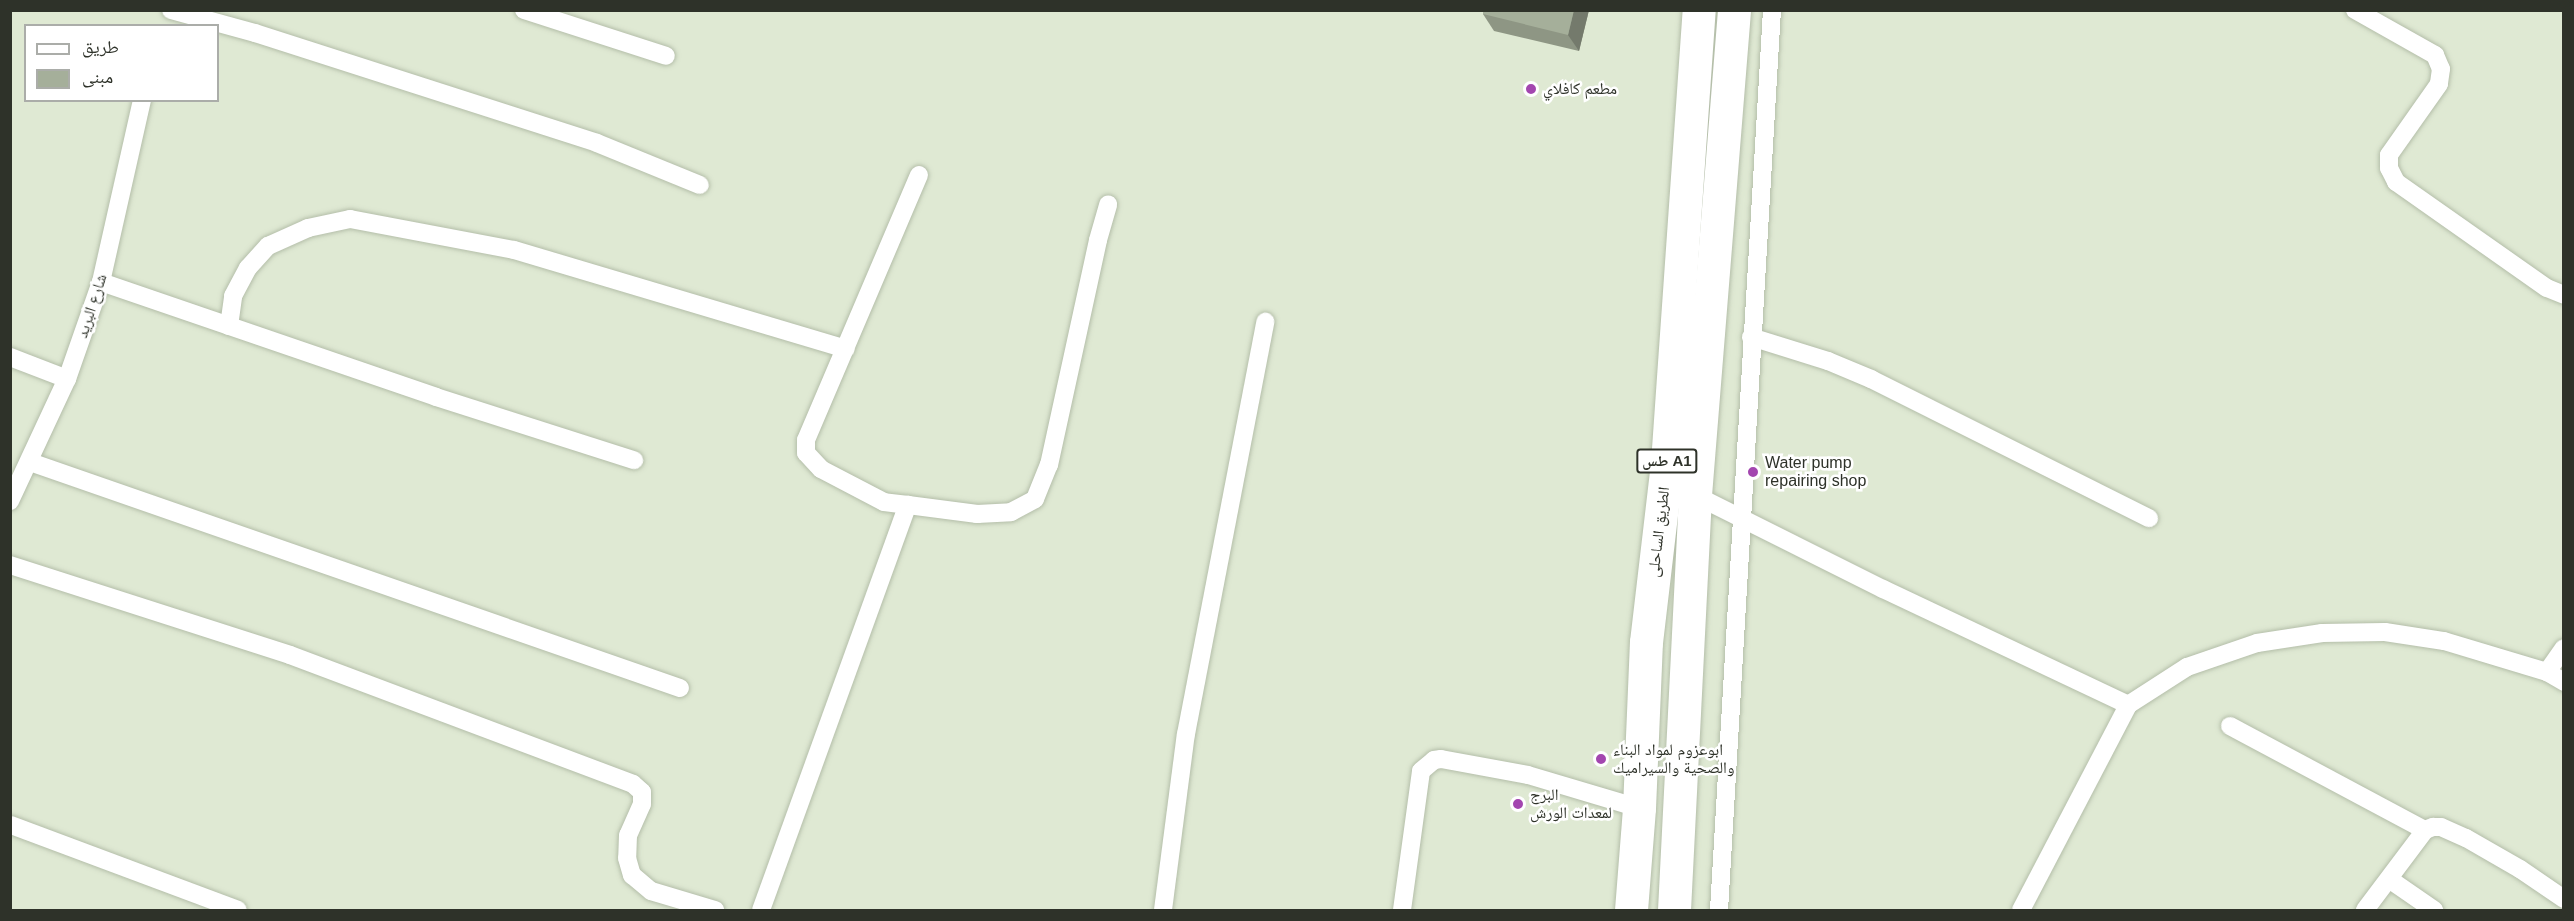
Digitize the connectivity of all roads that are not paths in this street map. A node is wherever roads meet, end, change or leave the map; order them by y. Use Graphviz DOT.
graph roads {
  1 [pos="171,10"];
  2 [pos="524,10"];
  3 [pos="1700,10"];
  4 [pos="1734,10"];
  5 [pos="1772,10"];
  6 [pos="2355,10"];
  7 [pos="666,56"];
  8 [pos="142,102"];
  9 [pos="919,175"];
  10 [pos="700,186"];
  11 [pos="1108,204"];
  12 [pos="101,282"];
  13 [pos="2564,295"];
  14 [pos="1265,322"];
  15 [pos="230,326"];
  16 [pos="1751,337"];
  17 [pos="846,349"];
  18 [pos="10,357"];
  19 [pos="67,379"];
  20 [pos="634,460"];
  21 [pos="30,462"];
  22 [pos="1695,495"];
  23 [pos="10,501"];
  24 [pos="908,504"];
  25 [pos="1740,516"];
  26 [pos="2149,518"];
  27 [pos="10,565"];
  28 [pos="2564,648"];
  29 [pos="2547,672"];
  30 [pos="2564,682"];
  31 [pos="680,688"];
  32 [pos="2127,705"];
  33 [pos="2230,726"];
  34 [pos="1639,808"];
  35 [pos="11,825"];
  36 [pos="2425,831"];
  37 [pos="2389,879"];
  38 [pos="2564,899"];
  39 [pos="238,910"];
  40 [pos="715,910"];
  41 [pos="761,910"];
  42 [pos="1163,910"];
  43 [pos="1402,910"];
  44 [pos="1631,910"];
  45 [pos="1674,910"];
  46 [pos="1719,910"];
  47 [pos="2021,910"];
  48 [pos="2365,910"];
  49 [pos="2434,910"];
  1 -- 10 [label="street"];
  2 -- 7 [label="street"];
  3 -- 34 [label="highway, الطريق الساحلى / طس A1"];
  4 -- 22 [label="highway, الطريق الساحلى / طس A1"];
  5 -- 16 [label="street"];
  6 -- 13 [label="street"];
  8 -- 12 [label="street, شارع البريد"];
  9 -- 17 [label="street"];
  11 -- 24 [label="street"];
  12 -- 15 [label="street"];
  12 -- 19 [label="street, شارع البريد"];
  14 -- 42 [label="street"];
  15 -- 17 [label="street"];
  15 -- 20 [label="street"];
  16 -- 25 [label="street"];
  16 -- 26 [label="street"];
  17 -- 24 [label="street"];
  18 -- 19 [label="street"];
  19 -- 21 [label="street, شارع البريد"];
  21 -- 23 [label="street, شارع البريد"];
  21 -- 31 [label="street"];
  22 -- 25 [label="street"];
  22 -- 45 [label="highway, الطريق الساحلى / طس A1"];
  24 -- 41 [label="street"];
  25 -- 32 [label="street"];
  25 -- 46 [label="street"];
  27 -- 40 [label="street"];
  28 -- 29 [label="street"];
  29 -- 30 [label="street"];
  29 -- 32 [label="street"];
  32 -- 47 [label="street"];
  33 -- 36 [label="street"];
  34 -- 43 [label="street"];
  34 -- 44 [label="highway, الطريق الساحلى / طس A1"];
  35 -- 39 [label="street"];
  36 -- 37 [label="street"];
  36 -- 38 [label="street"];
  37 -- 48 [label="street"];
  37 -- 49 [label="street"];
}
